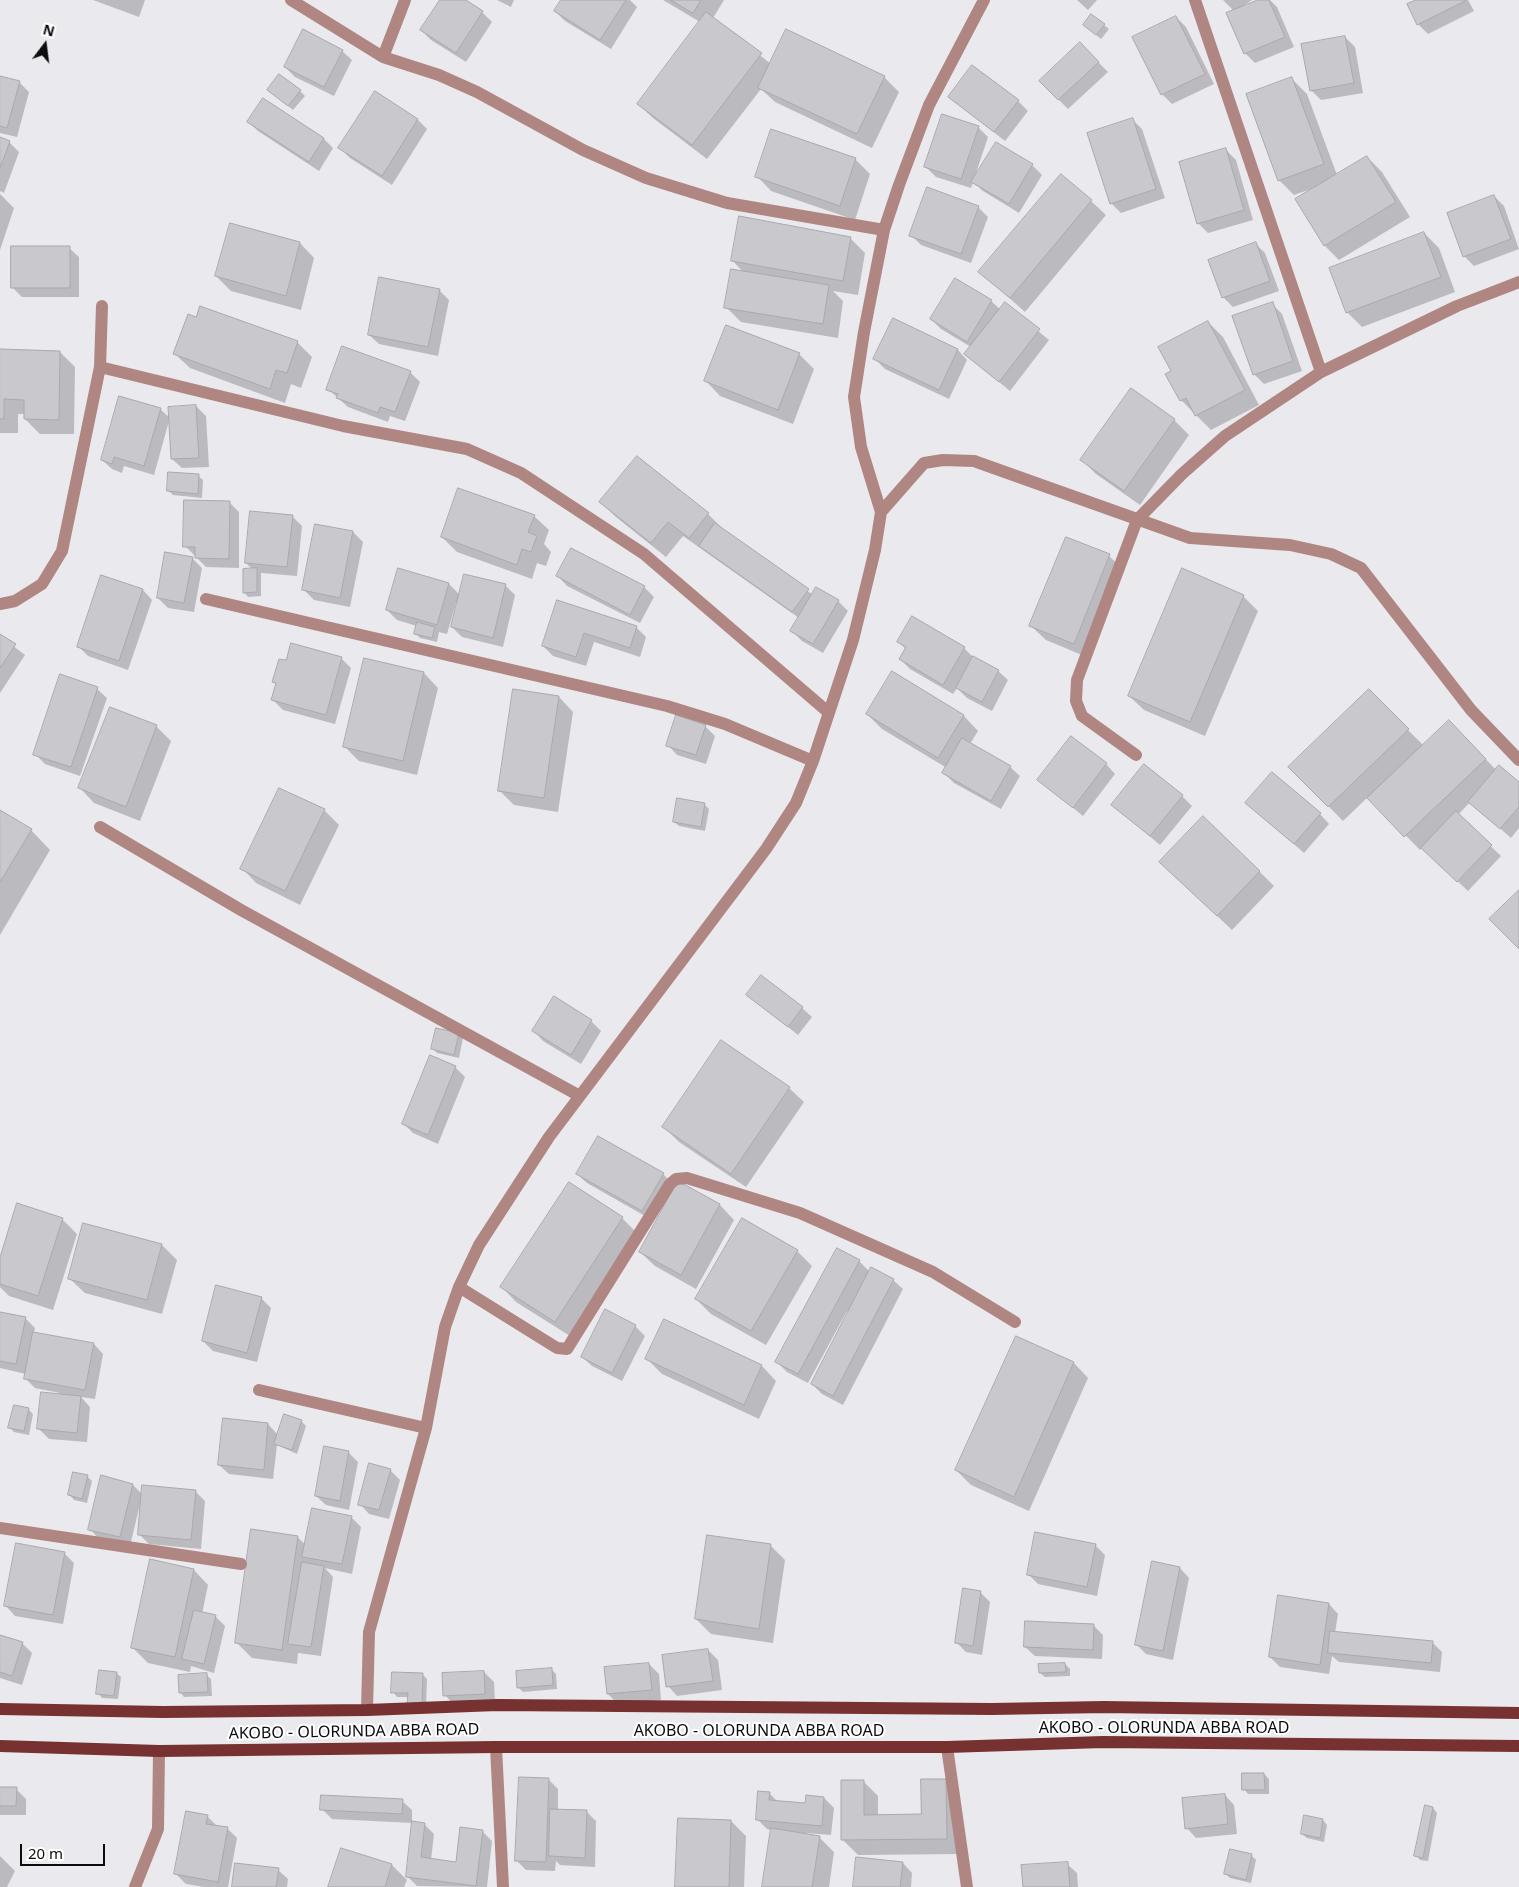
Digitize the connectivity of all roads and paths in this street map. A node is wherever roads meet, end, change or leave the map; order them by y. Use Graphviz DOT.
graph roads {
  1 [pos="291,0"];
  2 [pos="406,0"];
  3 [pos="984,0"];
  4 [pos="1195,0"];
  5 [pos="383,57"];
  6 [pos="884,230"];
  7 [pos="1519,282"];
  8 [pos="102,306"];
  9 [pos="100,367"];
  10 [pos="1321,372"];
  11 [pos="881,512"];
  12 [pos="1136,520"];
  13 [pos="206,599"];
  14 [pos="0,604"];
  15 [pos="828,712"];
  16 [pos="1136,755"];
  17 [pos="1519,760"];
  18 [pos="813,761"];
  19 [pos="100,827"];
  20 [pos="578,1095"];
  21 [pos="458,1287"];
  22 [pos="1015,1322"];
  23 [pos="259,1390"];
  24 [pos="426,1428"];
  25 [pos="0,1528"];
  26 [pos="241,1564"];
  27 [pos="0,1709"];
  28 [pos="367,1710"];
  29 [pos="1519,1713"];
  30 [pos="0,1746"];
  31 [pos="1519,1746"];
  32 [pos="496,1747"];
  33 [pos="947,1747"];
  34 [pos="159,1751"];
  35 [pos="135,1887"];
  36 [pos="503,1887"];
  37 [pos="966,1887"];
  1 -- 5 [label="street"];
  2 -- 5 [label="street"];
  3 -- 6 [label="street"];
  4 -- 10 [label="street"];
  5 -- 6 [label="street"];
  6 -- 11 [label="street"];
  7 -- 10 [label="street"];
  8 -- 9 [label="street"];
  9 -- 14 [label="street"];
  9 -- 15 [label="street"];
  10 -- 12 [label="street"];
  11 -- 12 [label="street"];
  11 -- 15 [label="street"];
  12 -- 16 [label="street"];
  12 -- 17 [label="street"];
  13 -- 18 [label="street"];
  15 -- 18 [label="street"];
  18 -- 20 [label="street"];
  19 -- 20 [label="street"];
  20 -- 21 [label="street"];
  21 -- 22 [label="street"];
  21 -- 24 [label="street"];
  23 -- 24 [label="street"];
  24 -- 28 [label="street"];
  25 -- 26 [label="street"];
  27 -- 28 [label="main road, AKOBO - OLORUNDA ABBA ROAD"];
  28 -- 29 [label="main road, AKOBO - OLORUNDA ABBA ROAD"];
  30 -- 34 [label="main road, AKOBO - OLORUNDA ABBA ROAD"];
  31 -- 33 [label="main road, AKOBO - OLORUNDA ABBA ROAD"];
  32 -- 33 [label="main road, AKOBO - OLORUNDA ABBA ROAD"];
  32 -- 34 [label="main road, AKOBO - OLORUNDA ABBA ROAD"];
  32 -- 36 [label="street"];
  33 -- 37 [label="street"];
  34 -- 35 [label="street"];
}
